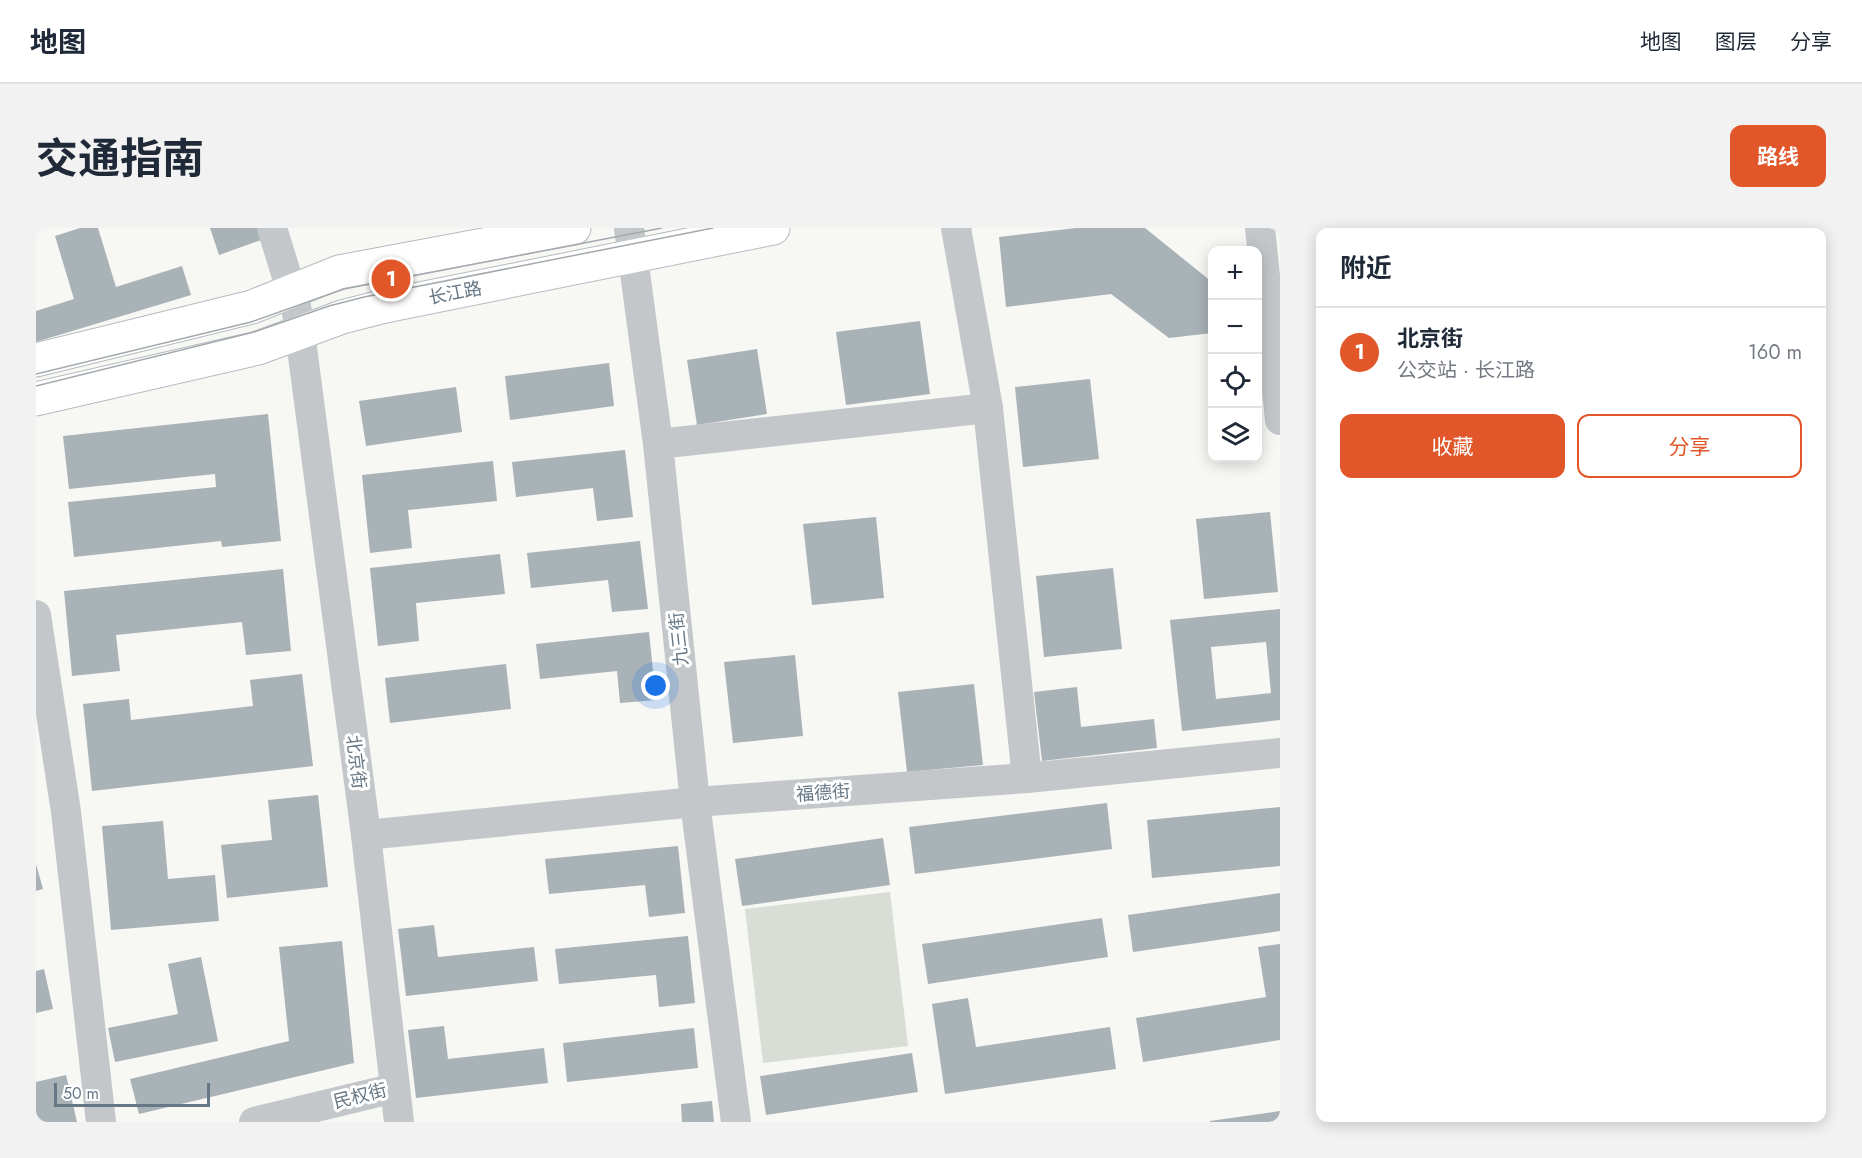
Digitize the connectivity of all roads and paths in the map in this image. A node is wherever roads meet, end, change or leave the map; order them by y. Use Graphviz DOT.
graph roads {
  1 [pos="272,228"];
  2 [pos="574,228"];
  3 [pos="773,228"];
  4 [pos="956,228"];
  5 [pos="1260,228"];
  6 [pos="632,242"];
  7 [pos="291,290"];
  8 [pos="300,333"];
  9 [pos="36,360"];
  10 [pos="36,399"];
  11 [pos="988,408"];
  12 [pos="1280,420"];
  13 [pos="658,444"];
  14 [pos="36,615"];
  15 [pos="1280,753"];
  16 [pos="1027,778"];
  17 [pos="695,802"];
  18 [pos="366,835"];
  19 [pos="395,1088"];
  20 [pos="101,1122"];
  21 [pos="254,1122"];
  22 [pos="399,1122"];
  23 [pos="736,1122"];
  1 -- 7 [label="street, 北京街"];
  2 -- 7 [label="main road"];
  3 -- 6 [label="main road, 长江路"];
  4 -- 11 [label="street"];
  5 -- 12 [label="street"];
  6 -- 8 [label="main road, 长江路"];
  6 -- 13 [label="street, 九三街"];
  7 -- 8 [label="street, 北京街"];
  7 -- 9 [label="main road"];
  8 -- 10 [label="main road, 长江路"];
  8 -- 18 [label="street, 北京街"];
  11 -- 13 [label="street"];
  11 -- 16 [label="street"];
  13 -- 17 [label="street, 九三街"];
  14 -- 20 [label="street"];
  15 -- 16 [label="street, 福德街"];
  16 -- 17 [label="street, 福德街"];
  17 -- 18 [label="street, 福德街"];
  17 -- 23 [label="street, 九三街"];
  18 -- 19 [label="street, 北京街"];
  19 -- 21 [label="street, 民权街"];
  19 -- 22 [label="street, 北京街"];
}
